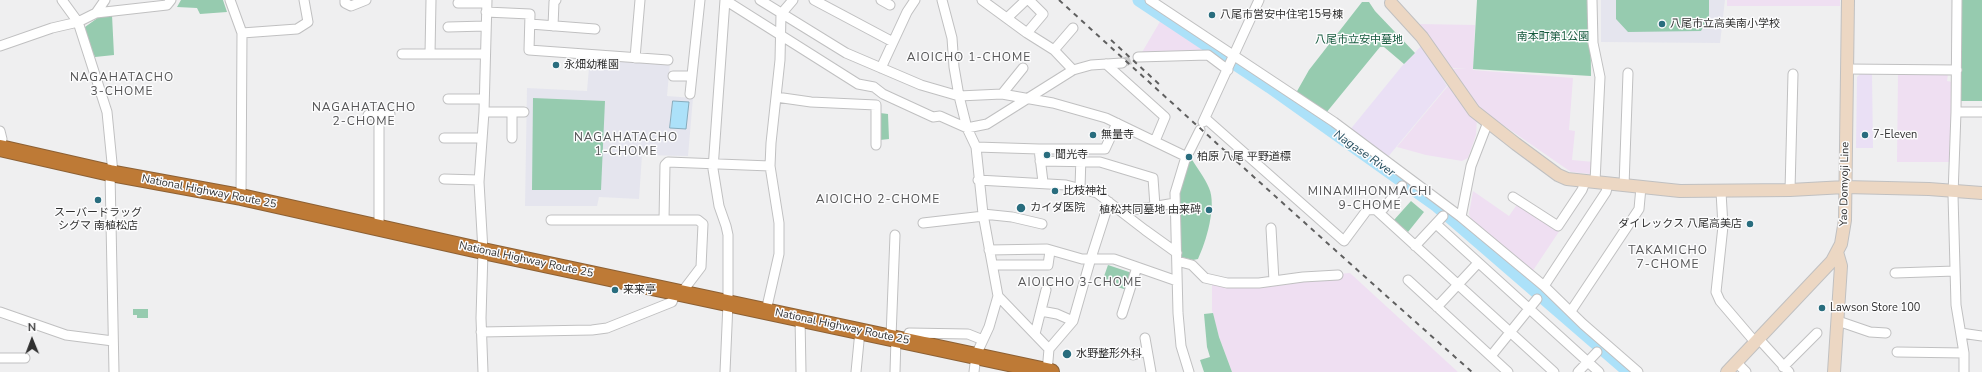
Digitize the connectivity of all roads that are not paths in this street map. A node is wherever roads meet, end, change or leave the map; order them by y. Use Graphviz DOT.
graph roads {
  1 [pos="62,0"];
  2 [pos="106,0"];
  3 [pos="171,0"];
  4 [pos="230,0"];
  5 [pos="304,0"];
  6 [pos="345,0"];
  7 [pos="366,0"];
  8 [pos="431,0"];
  9 [pos="556,0"];
  10 [pos="640,0"];
  11 [pos="700,0"];
  12 [pos="760,0"];
  13 [pos="793,0"];
  14 [pos="814,0"];
  15 [pos="881,0"];
  16 [pos="915,0"];
  17 [pos="942,0"];
  18 [pos="982,0"];
  19 [pos="1027,0"];
  20 [pos="1150,0"];
  21 [pos="1259,0"];
  22 [pos="1592,0"];
  23 [pos="1848,0"];
  24 [pos="1957,0"];
  25 [pos="1391,1"];
  26 [pos="458,4"];
  27 [pos="486,5"];
  28 [pos="890,5"];
  29 [pos="96,13"];
  30 [pos="781,14"];
  31 [pos="1007,18"];
  32 [pos="78,22"];
  33 [pos="530,24"];
  34 [pos="486,26"];
  35 [pos="553,26"];
  36 [pos="448,27"];
  37 [pos="1073,28"];
  38 [pos="594,29"];
  39 [pos="242,33"];
  40 [pos="1027,34"];
  41 [pos="781,37"];
  42 [pos="892,42"];
  43 [pos="0,46"];
  44 [pos="1054,50"];
  45 [pos="402,54"];
  46 [pos="430,54"];
  47 [pos="485,54"];
  48 [pos="1138,57"];
  49 [pos="635,58"];
  50 [pos="668,60"];
  51 [pos="1232,62"];
  52 [pos="1122,63"];
  53 [pos="1106,64"];
  54 [pos="881,68"];
  55 [pos="1023,68"];
  56 [pos="1847,69"];
  57 [pos="1073,70"];
  58 [pos="1956,70"];
  59 [pos="1628,73"];
  60 [pos="1793,74"];
  61 [pos="673,76"];
  62 [pos="692,76"];
  63 [pos="880,91"];
  64 [pos="690,94"];
  65 [pos="1002,94"];
  66 [pos="959,96"];
  67 [pos="776,97"];
  68 [pos="1026,98"];
  69 [pos="448,99"];
  70 [pos="484,100"];
  71 [pos="876,105"];
  72 [pos="484,112"];
  73 [pos="512,112"];
  74 [pos="524,112"];
  75 [pos="1956,112"];
  76 [pos="1982,112"];
  77 [pos="379,114"];
  78 [pos="390,114"];
  79 [pos="368,115"];
  80 [pos="1117,122"];
  81 [pos="1488,122"];
  82 [pos="1203,123"];
  83 [pos="967,128"];
  84 [pos="0,131"];
  85 [pos="444,138"];
  86 [pos="482,138"];
  87 [pos="512,138"];
  88 [pos="1155,141"];
  89 [pos="876,145"];
  90 [pos="976,147"];
  91 [pos="0,148"];
  92 [pos="1039,149"];
  93 [pos="1081,149"];
  94 [pos="1105,149"];
  95 [pos="1187,157"];
  96 [pos="1081,160"];
  97 [pos="1040,161"];
  98 [pos="1100,162"];
  99 [pos="714,163"];
  100 [pos="770,166"];
  101 [pos="111,173"];
  102 [pos="444,179"];
  103 [pos="480,180"];
  104 [pos="978,180"];
  105 [pos="1043,182"];
  106 [pos="1590,182"];
  107 [pos="1608,184"];
  108 [pos="1402,186"];
  109 [pos="1624,186"];
  110 [pos="1845,187"];
  111 [pos="1080,188"];
  112 [pos="1641,188"];
  113 [pos="1790,190"];
  114 [pos="1953,190"];
  115 [pos="1721,192"];
  116 [pos="1982,193"];
  117 [pos="241,197"];
  118 [pos="1513,197"];
  119 [pos="1109,202"];
  120 [pos="1175,203"];
  121 [pos="1155,206"];
  122 [pos="1376,209"];
  123 [pos="1120,210"];
  124 [pos="983,215"];
  125 [pos="1443,216"];
  126 [pos="1462,217"];
  127 [pos="551,220"];
  128 [pos="664,220"];
  129 [pos="923,223"];
  130 [pos="1042,224"];
  131 [pos="1436,224"];
  132 [pos="379,228"];
  133 [pos="1271,228"];
  134 [pos="895,235"];
  135 [pos="1415,246"];
  136 [pos="989,250"];
  137 [pos="483,251"];
  138 [pos="1050,251"];
  139 [pos="1837,252"];
  140 [pos="1177,257"];
  141 [pos="1091,258"];
  142 [pos="1478,263"];
  143 [pos="993,265"];
  144 [pos="1137,267"];
  145 [pos="1955,271"];
  146 [pos="1895,274"];
  147 [pos="1338,275"];
  148 [pos="1408,280"];
  149 [pos="1177,281"];
  150 [pos="1274,281"];
  151 [pos="1458,285"];
  152 [pos="1544,286"];
  153 [pos="1046,290"];
  154 [pos="679,292"];
  155 [pos="998,296"];
  156 [pos="1537,299"];
  157 [pos="728,303"];
  158 [pos="1437,308"];
  159 [pos="1529,309"];
  160 [pos="766,311"];
  161 [pos="1041,311"];
  162 [pos="1571,311"];
  163 [pos="0,312"];
  164 [pos="1122,314"];
  165 [pos="800,317"];
  166 [pos="1073,321"];
  167 [pos="1838,321"];
  168 [pos="860,331"];
  169 [pos="481,332"];
  170 [pos="1510,332"];
  171 [pos="1886,333"];
  172 [pos="1035,334"];
  173 [pos="1817,334"];
  174 [pos="1961,334"];
  175 [pos="1982,336"];
  176 [pos="898,338"];
  177 [pos="1145,338"];
  178 [pos="983,340"];
  179 [pos="1756,340"];
  180 [pos="113,341"];
  181 [pos="1049,348"];
  182 [pos="1147,351"];
  183 [pos="1596,352"];
  184 [pos="1897,352"];
  185 [pos="1964,353"];
  186 [pos="976,355"];
  187 [pos="1132,355"];
  188 [pos="1491,356"];
  189 [pos="0,358"];
  190 [pos="25,358"];
  191 [pos="1588,362"];
  192 [pos="1736,362"];
  193 [pos="1786,369"];
  194 [pos="114,372"];
  195 [pos="483,372"];
  196 [pos="725,372"];
  197 [pos="801,372"];
  198 [pos="856,372"];
  199 [pos="895,372"];
  200 [pos="974,372"];
  201 [pos="1048,372"];
  202 [pos="1151,372"];
  203 [pos="1190,372"];
  204 [pos="1508,372"];
  205 [pos="1554,372"];
  206 [pos="1578,372"];
  207 [pos="1599,372"];
  208 [pos="1638,372"];
  209 [pos="1727,372"];
  210 [pos="1746,372"];
  211 [pos="1834,372"];
  212 [pos="1964,372"];
  1 -- 32 [label="street"];
  2 -- 29 [label="street"];
  3 -- 29 [label="street"];
  4 -- 39 [label="street"];
  5 -- 39 [label="street"];
  6 -- 7 [label="street"];
  8 -- 46 [label="street"];
  9 -- 35 [label="street"];
  10 -- 49 [label="street"];
  11 -- 62 [label="street"];
  12 -- 30 [label="street"];
  13 -- 30 [label="street"];
  14 -- 42 [label="street"];
  15 -- 28 [label="street"];
  16 -- 42 [label="street"];
  17 -- 66 [label="street"];
  18 -- 31 [label="street"];
  19 -- 31 [label="street"];
  19 -- 40 [label="street"];
  20 -- 51 [label="street"];
  21 -- 51 [label="street"];
  22 -- 106 [label="street"];
  23 -- 56 [label="street, Yao Domyoji Line"];
  24 -- 58 [label="street"];
  25 -- 81 [label="street"];
  26 -- 27 [label="street"];
  27 -- 33 [label="street"];
  27 -- 34 [label="street"];
  29 -- 32 [label="street"];
  30 -- 41 [label="street"];
  30 -- 54 [label="street"];
  31 -- 40 [label="street"];
  32 -- 43 [label="street"];
  32 -- 101 [label="street"];
  33 -- 35 [label="street"];
  33 -- 49 [label="street"];
  34 -- 36 [label="street"];
  34 -- 47 [label="street"];
  35 -- 38 [label="street"];
  37 -- 44 [label="street"];
  39 -- 117 [label="street"];
  40 -- 44 [label="street"];
  41 -- 63 [label="street"];
  41 -- 67 [label="street"];
  41 -- 99 [label="street"];
  42 -- 54 [label="street"];
  44 -- 57 [label="street"];
  45 -- 46 [label="street"];
  46 -- 47 [label="street"];
  47 -- 70 [label="street"];
  48 -- 51 [label="street"];
  49 -- 50 [label="street"];
  51 -- 82 [label="street"];
  51 -- 126 [label="street"];
  52 -- 53 [label="street"];
  53 -- 57 [label="street"];
  53 -- 88 [label="street"];
  54 -- 66 [label="street"];
  55 -- 65 [label="street"];
  56 -- 58 [label="street"];
  56 -- 110 [label="street, Yao Domyoji Line"];
  57 -- 68 [label="street"];
  58 -- 75 [label="street"];
  59 -- 109 [label="street"];
  60 -- 113 [label="street"];
  61 -- 62 [label="street"];
  62 -- 64 [label="street"];
  63 -- 71 [label="street"];
  63 -- 83 [label="street"];
  65 -- 66 [label="street"];
  65 -- 68 [label="street"];
  66 -- 83 [label="street"];
  67 -- 71 [label="street"];
  67 -- 100 [label="street"];
  68 -- 80 [label="street"];
  68 -- 83 [label="street"];
  69 -- 70 [label="street"];
  70 -- 72 [label="street"];
  71 -- 89 [label="street"];
  72 -- 73 [label="street"];
  72 -- 86 [label="street"];
  73 -- 74 [label="street"];
  73 -- 87 [label="street"];
  75 -- 76 [label="street"];
  75 -- 114 [label="street"];
  77 -- 78 [label="street"];
  77 -- 79 [label="street"];
  77 -- 132 [label="street"];
  80 -- 88 [label="street"];
  80 -- 94 [label="street"];
  81 -- 106 [label="street"];
  81 -- 126 [label="street"];
  82 -- 95 [label="street"];
  82 -- 122 [label="street"];
  83 -- 90 [label="street"];
  84 -- 91 [label="street"];
  85 -- 86 [label="street"];
  86 -- 103 [label="street"];
  88 -- 95 [label="street"];
  90 -- 92 [label="street"];
  90 -- 104 [label="street"];
  91 -- 101 [label="highway, National Highway Route 25"];
  92 -- 93 [label="street"];
  92 -- 97 [label="street"];
  93 -- 94 [label="street"];
  93 -- 96 [label="street"];
  94 -- 98 [label="street"];
  95 -- 120 [label="street"];
  96 -- 97 [label="street"];
  96 -- 98 [label="street"];
  96 -- 111 [label="street"];
  97 -- 105 [label="street"];
  98 -- 121 [label="street"];
  99 -- 100 [label="street"];
  99 -- 128 [label="street"];
  99 -- 157 [label="street"];
  100 -- 160 [label="street"];
  101 -- 117 [label="highway, National Highway Route 25"];
  101 -- 180 [label="street"];
  102 -- 103 [label="street"];
  103 -- 137 [label="street"];
  104 -- 105 [label="street"];
  104 -- 124 [label="street"];
  105 -- 111 [label="street"];
  106 -- 107 [label="street"];
  106 -- 118 [label="street"];
  107 -- 109 [label="street"];
  107 -- 152 [label="street"];
  108 -- 122 [label="street"];
  109 -- 112 [label="street"];
  110 -- 113 [label="street"];
  110 -- 114 [label="street"];
  110 -- 139 [label="street, Yao Domyoji Line"];
  111 -- 119 [label="street"];
  112 -- 115 [label="street"];
  112 -- 162 [label="street"];
  113 -- 115 [label="street"];
  114 -- 116 [label="street"];
  114 -- 145 [label="street"];
  115 -- 179 [label="street"];
  117 -- 132 [label="highway, National Highway Route 25"];
  119 -- 123 [label="street"];
  119 -- 141 [label="street"];
  120 -- 121 [label="street"];
  120 -- 140 [label="street"];
  121 -- 123 [label="street"];
  122 -- 135 [label="street"];
  123 -- 140 [label="street"];
  124 -- 129 [label="street"];
  124 -- 130 [label="street"];
  124 -- 136 [label="street"];
  125 -- 131 [label="street"];
  126 -- 152 [label="street"];
  127 -- 128 [label="street"];
  128 -- 154 [label="street"];
  131 -- 135 [label="street"];
  131 -- 142 [label="street"];
  132 -- 137 [label="highway, National Highway Route 25"];
  133 -- 150 [label="street"];
  134 -- 176 [label="street"];
  135 -- 151 [label="street"];
  136 -- 138 [label="street"];
  136 -- 143 [label="street"];
  137 -- 154 [label="highway, National Highway Route 25"];
  137 -- 169 [label="street"];
  138 -- 141 [label="street"];
  138 -- 143 [label="street"];
  139 -- 167 [label="street"];
  139 -- 179 [label="street, Yao Domyoji Line"];
  140 -- 149 [label="street"];
  140 -- 150 [label="street"];
  141 -- 144 [label="street"];
  141 -- 166 [label="street"];
  142 -- 151 [label="street"];
  142 -- 159 [label="street"];
  143 -- 155 [label="street"];
  144 -- 149 [label="street"];
  144 -- 164 [label="street"];
  145 -- 146 [label="street"];
  145 -- 174 [label="street"];
  147 -- 150 [label="street"];
  148 -- 158 [label="street"];
  149 -- 203 [label="street"];
  151 -- 158 [label="street"];
  151 -- 170 [label="street"];
  152 -- 162 [label="street"];
  153 -- 161 [label="street"];
  154 -- 157 [label="highway, National Highway Route 25"];
  154 -- 169 [label="street"];
  155 -- 172 [label="street"];
  155 -- 178 [label="street"];
  156 -- 159 [label="street"];
  157 -- 160 [label="highway, National Highway Route 25"];
  157 -- 196 [label="street"];
  158 -- 188 [label="street"];
  159 -- 170 [label="street"];
  159 -- 191 [label="street"];
  160 -- 165 [label="highway, National Highway Route 25"];
  161 -- 166 [label="street"];
  161 -- 172 [label="street"];
  162 -- 208 [label="street"];
  163 -- 180 [label="street"];
  165 -- 168 [label="highway, National Highway Route 25"];
  165 -- 197 [label="street"];
  166 -- 181 [label="street"];
  167 -- 171 [label="street"];
  167 -- 211 [label="street"];
  168 -- 176 [label="highway, National Highway Route 25"];
  168 -- 198 [label="street"];
  169 -- 195 [label="street"];
  170 -- 188 [label="street"];
  170 -- 205 [label="street"];
  172 -- 181 [label="street"];
  173 -- 193 [label="street"];
  174 -- 175 [label="street"];
  174 -- 185 [label="street"];
  176 -- 178 [label="street"];
  176 -- 186 [label="highway, National Highway Route 25"];
  176 -- 199 [label="street"];
  177 -- 182 [label="street"];
  178 -- 186 [label="street"];
  179 -- 192 [label="street, Yao Domyoji Line"];
  179 -- 193 [label="street"];
  180 -- 194 [label="street"];
  181 -- 201 [label="street"];
  182 -- 187 [label="street"];
  182 -- 202 [label="street"];
  183 -- 191 [label="street"];
  184 -- 185 [label="street"];
  185 -- 212 [label="street"];
  186 -- 200 [label="street"];
  186 -- 201 [label="highway, National Highway Route 25"];
  188 -- 204 [label="street"];
  189 -- 190 [label="street"];
  191 -- 206 [label="street"];
  191 -- 207 [label="street"];
  192 -- 209 [label="street, Yao Domyoji Line"];
  192 -- 210 [label="street"];
}
